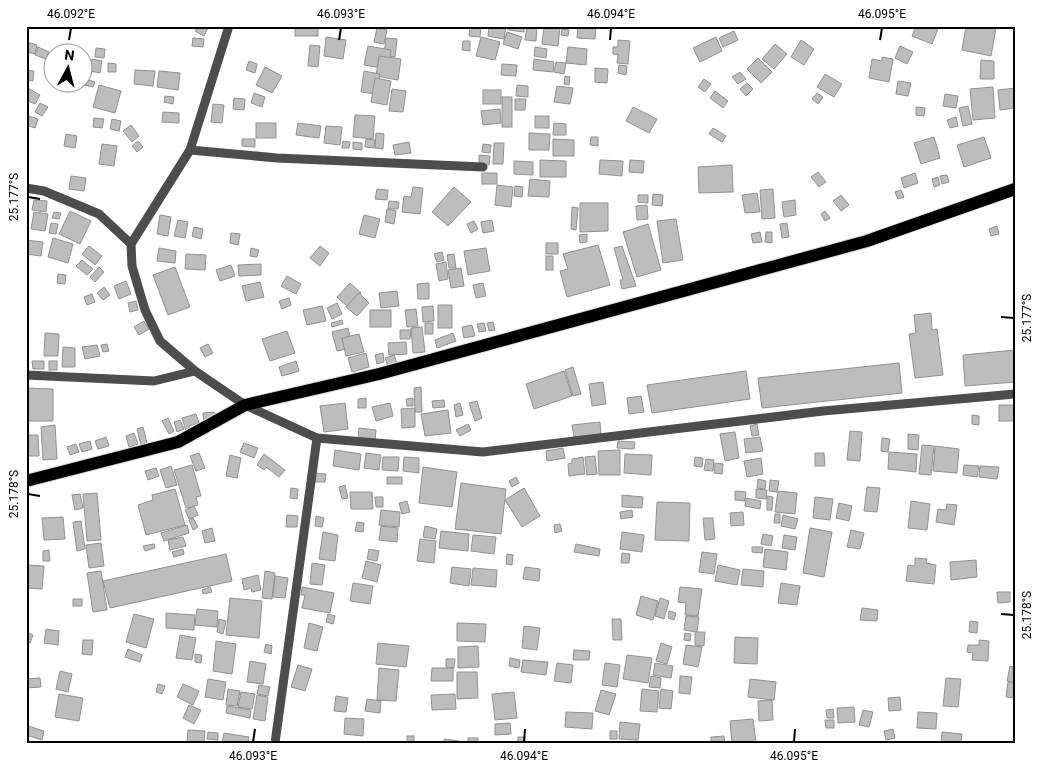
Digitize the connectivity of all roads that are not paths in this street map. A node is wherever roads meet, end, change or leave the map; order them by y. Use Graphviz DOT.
graph roads {
  1 [pos="229,26"];
  2 [pos="190,150"];
  3 [pos="483,167"];
  4 [pos="26,188"];
  5 [pos="1015,189"];
  6 [pos="131,244"];
  7 [pos="195,371"];
  8 [pos="26,375"];
  9 [pos="1015,394"];
  10 [pos="245,405"];
  11 [pos="317,438"];
  12 [pos="26,481"];
  13 [pos="275,743"];
  1 -- 2 [label="street"];
  2 -- 3 [label="street"];
  2 -- 6 [label="street"];
  4 -- 6 [label="street"];
  5 -- 10 [label="main road"];
  6 -- 7 [label="street"];
  7 -- 8 [label="street"];
  7 -- 10 [label="street"];
  9 -- 11 [label="street"];
  10 -- 11 [label="street"];
  10 -- 12 [label="main road"];
  11 -- 13 [label="street"];
}
